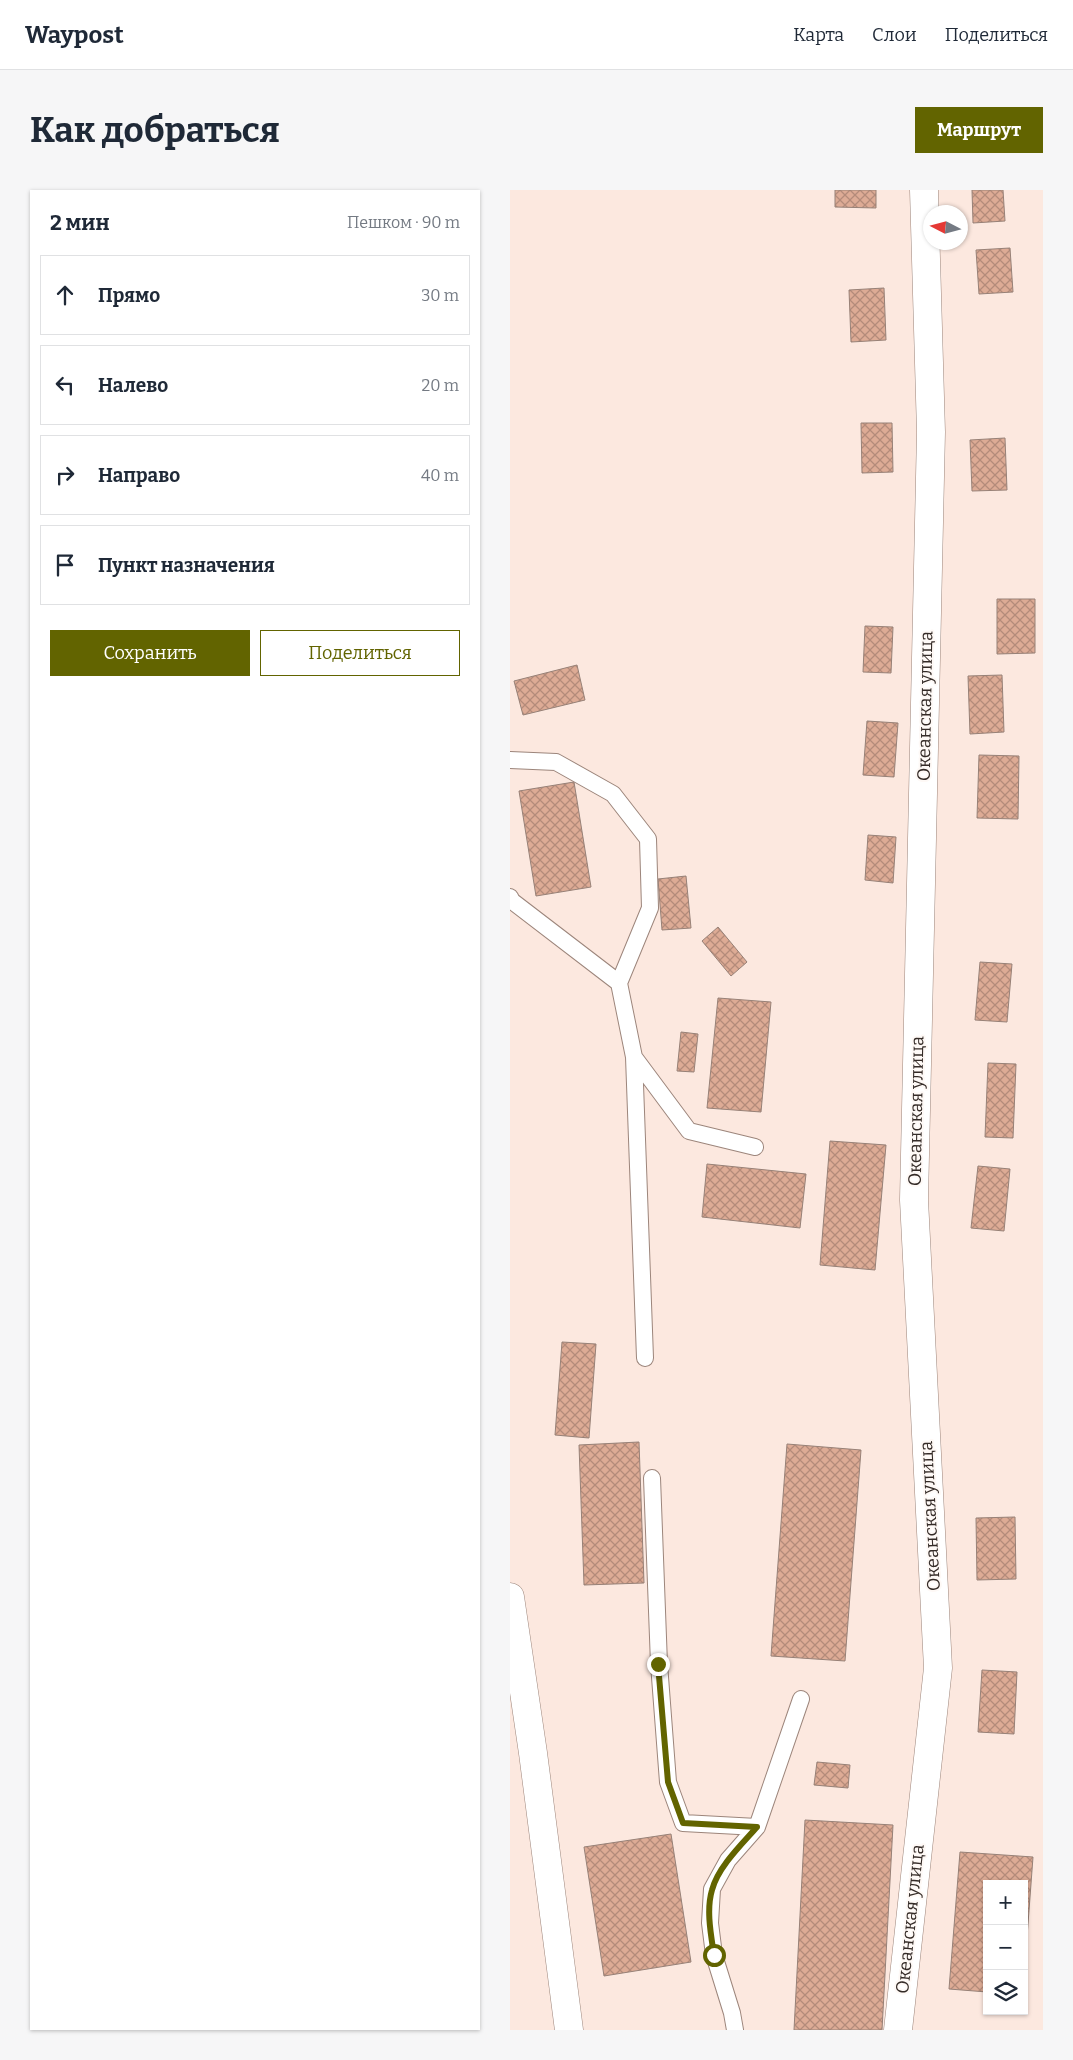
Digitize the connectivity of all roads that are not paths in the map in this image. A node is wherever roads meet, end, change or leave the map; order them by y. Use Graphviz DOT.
graph roads {
  1 [pos="924,190"];
  2 [pos="510,760"];
  3 [pos="510,897"];
  4 [pos="619,983"];
  5 [pos="634,1057"];
  6 [pos="755,1147"];
  7 [pos="644,1358"];
  8 [pos="652,1478"];
  9 [pos="510,1598"];
  10 [pos="801,1699"];
  11 [pos="757,1827"];
  12 [pos="570,2030"];
  13 [pos="735,2030"];
  14 [pos="898,2030"];
  1 -- 14 [label="street, Океанская улица"];
  2 -- 4 [label="lane"];
  3 -- 4 [label="lane"];
  4 -- 5 [label="lane"];
  5 -- 6 [label="lane"];
  5 -- 7 [label="lane"];
  8 -- 11 [label="lane"];
  9 -- 12 [label="street"];
  10 -- 11 [label="lane"];
  11 -- 13 [label="lane"];
}
